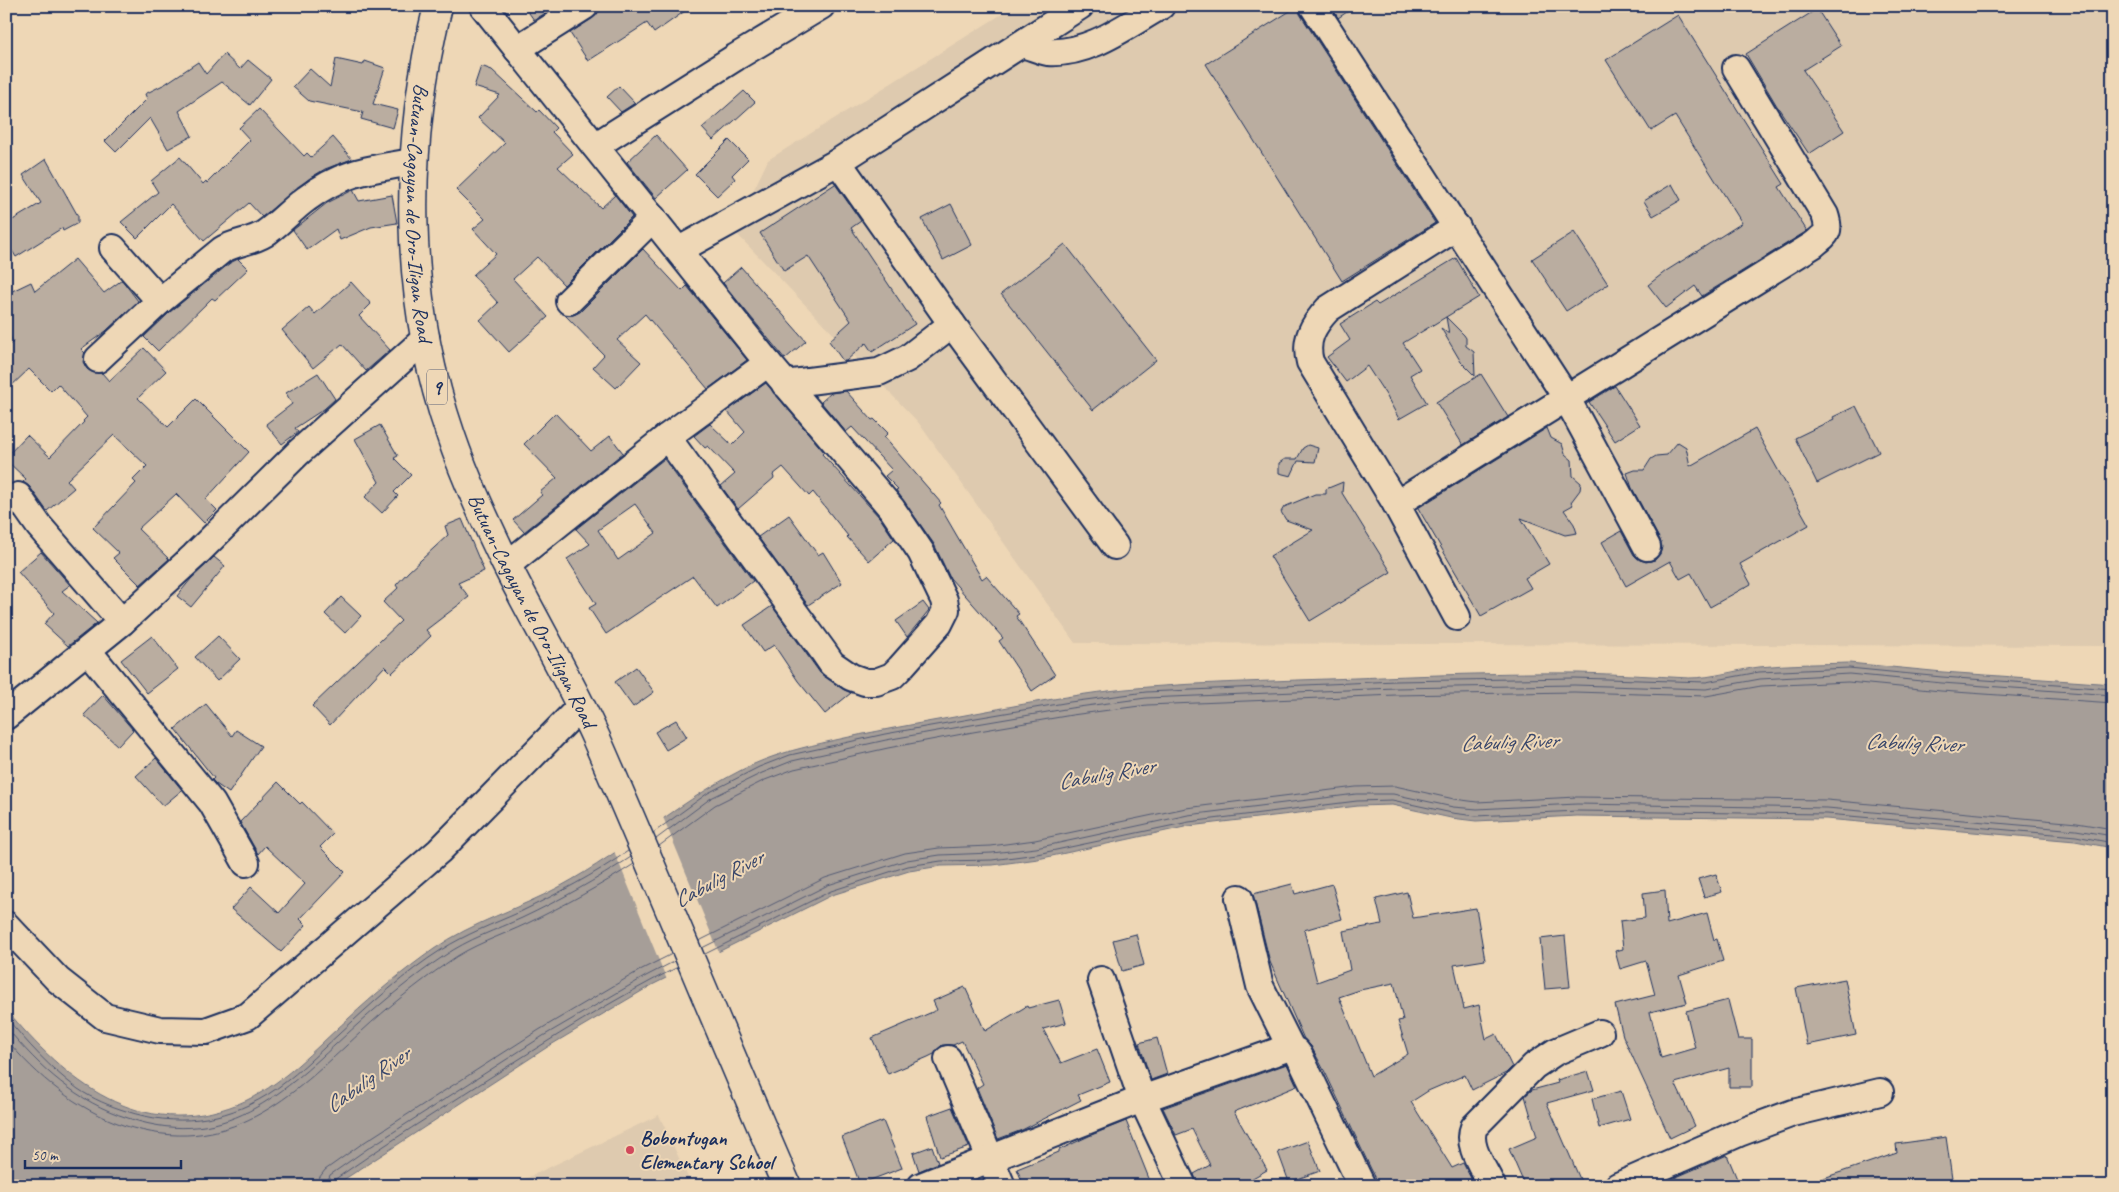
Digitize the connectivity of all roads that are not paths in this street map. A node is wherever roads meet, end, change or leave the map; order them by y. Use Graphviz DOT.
graph roads {
  1 [pos="438,6"];
  2 [pos="483,6"];
  3 [pos="585,6"];
  4 [pos="821,6"];
  5 [pos="1080,6"];
  6 [pos="1162,6"];
  7 [pos="1313,6"];
  8 [pos="1022,44"];
  9 [pos="517,49"];
  10 [pos="1736,68"];
  11 [pos="595,146"];
  12 [pos="413,162"];
  13 [pos="838,162"];
  14 [pos="652,218"];
  15 [pos="1457,227"];
  16 [pos="113,248"];
  17 [pos="679,250"];
  18 [pos="569,301"];
  19 [pos="160,302"];
  20 [pos="952,324"];
  21 [pos="426,338"];
  22 [pos="98,359"];
  23 [pos="768,363"];
  24 [pos="785,384"];
  25 [pos="1566,397"];
  26 [pos="667,437"];
  27 [pos="18,496"];
  28 [pos="1396,504"];
  29 [pos="1115,546"];
  30 [pos="1647,547"];
  31 [pos="507,565"];
  32 [pos="1457,617"];
  33 [pos="122,622"];
  34 [pos="88,651"];
  35 [pos="581,706"];
  36 [pos="6,716"];
  37 [pos="246,863"];
  38 [pos="1239,898"];
  39 [pos="6,925"];
  40 [pos="1101,980"];
  41 [pos="1600,1033"];
  42 [pos="1291,1048"];
  43 [pos="948,1059"];
  44 [pos="1880,1092"];
  45 [pos="1142,1099"];
  46 [pos="991,1158"];
  47 [pos="787,1186"];
  48 [pos="921,1186"];
  49 [pos="1002,1186"];
  50 [pos="1183,1186"];
  51 [pos="1362,1186"];
  52 [pos="1492,1186"];
  53 [pos="1618,1186"];
  1 -- 12 [label="highway, Butuan-Cagayan de Oro-Iligan Road / 9"];
  2 -- 9 [label="street"];
  3 -- 9 [label="street"];
  4 -- 11 [label="street"];
  5 -- 8 [label="street"];
  6 -- 8 [label="street"];
  7 -- 15 [label="street"];
  8 -- 13 [label="street"];
  9 -- 11 [label="street"];
  10 -- 25 [label="street"];
  11 -- 14 [label="street"];
  12 -- 19 [label="street"];
  12 -- 21 [label="highway, Butuan-Cagayan de Oro-Iligan Road / 9"];
  13 -- 17 [label="street"];
  13 -- 20 [label="street"];
  14 -- 17 [label="street"];
  14 -- 18 [label="street"];
  15 -- 25 [label="street"];
  15 -- 28 [label="street"];
  16 -- 19 [label="street"];
  17 -- 23 [label="street"];
  19 -- 22 [label="street"];
  20 -- 24 [label="street"];
  20 -- 29 [label="street"];
  21 -- 31 [label="highway, Butuan-Cagayan de Oro-Iligan Road / 9"];
  21 -- 33 [label="street"];
  23 -- 24 [label="street"];
  23 -- 26 [label="street"];
  24 -- 26 [label="street"];
  25 -- 28 [label="street"];
  25 -- 30 [label="street"];
  26 -- 31 [label="street"];
  27 -- 33 [label="street"];
  28 -- 32 [label="street"];
  31 -- 35 [label="highway, Butuan-Cagayan de Oro-Iligan Road / 9"];
  33 -- 34 [label="street"];
  34 -- 36 [label="street"];
  34 -- 37 [label="street"];
  35 -- 39 [label="street"];
  35 -- 47 [label="highway, Butuan-Cagayan de Oro-Iligan Road / 9"];
  38 -- 42 [label="street"];
  40 -- 45 [label="street"];
  41 -- 52 [label="street"];
  42 -- 45 [label="street"];
  42 -- 51 [label="street"];
  43 -- 46 [label="street"];
  44 -- 53 [label="street"];
  45 -- 46 [label="street"];
  45 -- 50 [label="street"];
  46 -- 48 [label="street"];
  46 -- 49 [label="street"];
}
